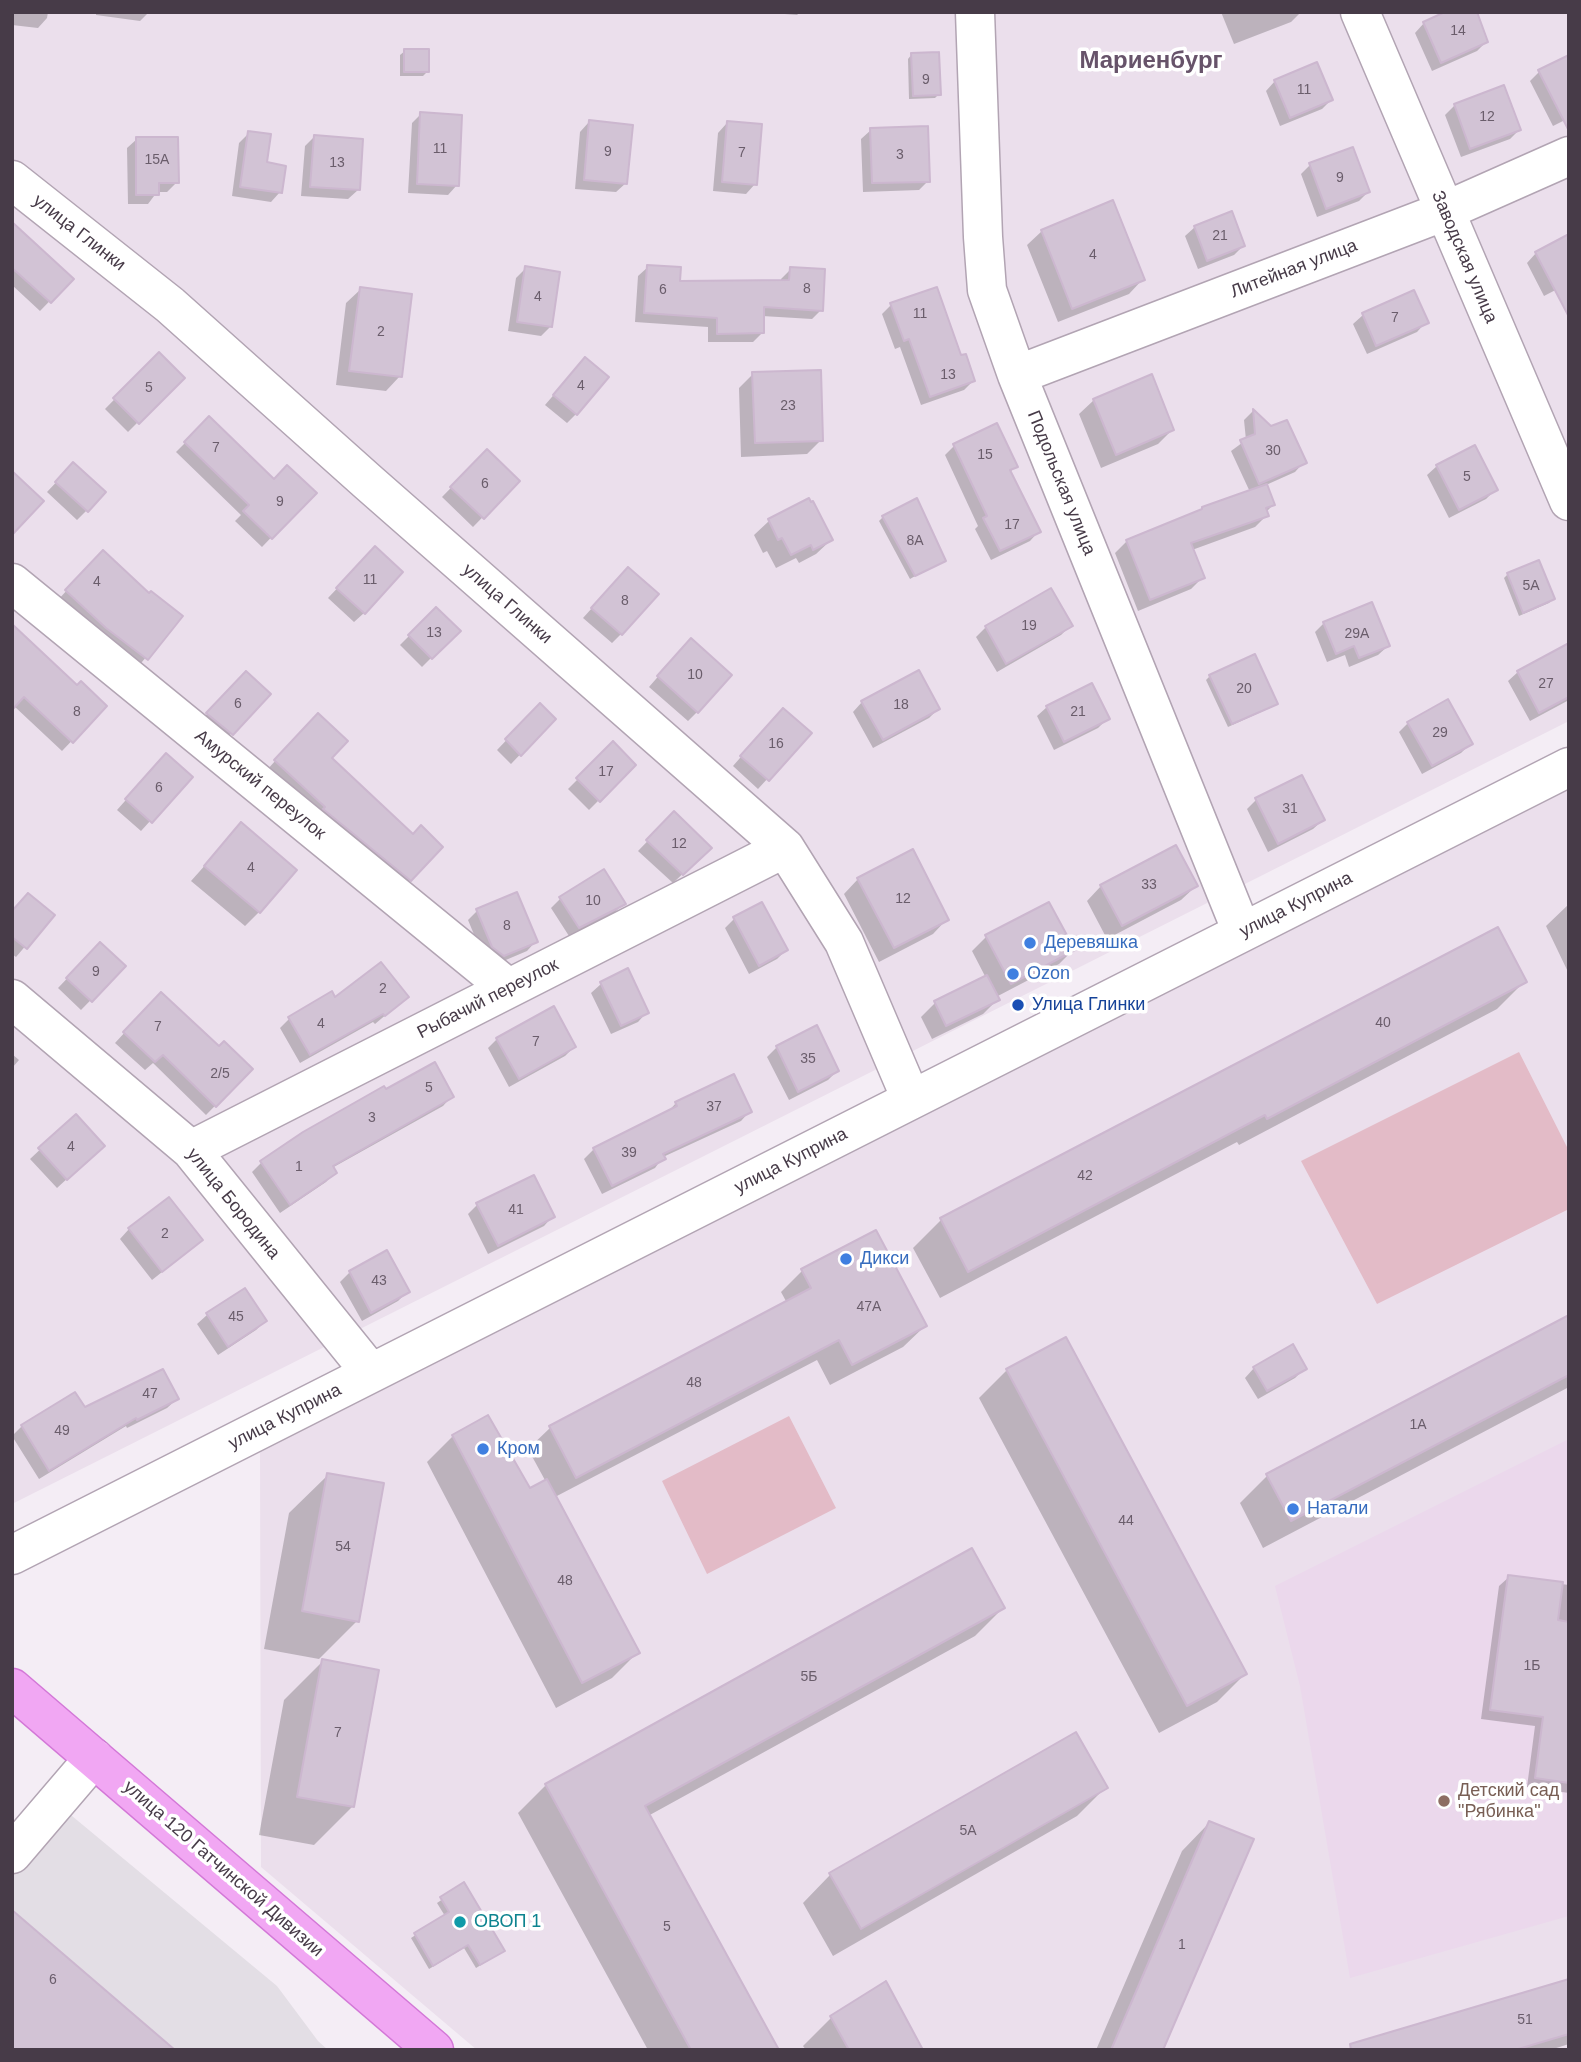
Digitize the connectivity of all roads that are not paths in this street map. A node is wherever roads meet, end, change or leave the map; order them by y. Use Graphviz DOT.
graph roads {
  1 [pos="975,12"];
  2 [pos="1360,12"];
  3 [pos="1569,156"];
  4 [pos="12,180"];
  5 [pos="1445,211"];
  6 [pos="1017,375"];
  7 [pos="1569,501"];
  8 [pos="12,583"];
  9 [pos="1569,767"];
  10 [pos="785,848"];
  11 [pos="1242,932"];
  12 [pos="508,988"];
  13 [pos="12,999"];
  14 [pos="911,1099"];
  15 [pos="191,1150"];
  16 [pos="371,1373"];
  17 [pos="12,1555"];
  18 [pos="12,1688"];
  19 [pos="94,1758"];
  20 [pos="12,1854"];
  21 [pos="434,2050"];
  1 -- 6 [label="street, Подольская улица"];
  2 -- 5 [label="street, Заводская улица"];
  3 -- 5 [label="street, Литейная улица"];
  4 -- 10 [label="street, улица Глинки"];
  5 -- 6 [label="street, Литейная улица"];
  5 -- 7 [label="street, Заводская улица"];
  6 -- 11 [label="street, Подольская улица"];
  8 -- 12 [label="street, Амурский переулок"];
  9 -- 11 [label="street, улица Куприна"];
  10 -- 12 [label="street, Рыбачий переулок"];
  10 -- 14 [label="street, улица Глинки"];
  11 -- 14 [label="street, улица Куприна"];
  12 -- 15 [label="street, Рыбачий переулок"];
  13 -- 15 [label="street, улица Бородина"];
  14 -- 16 [label="street, улица Куприна"];
  15 -- 16 [label="street, улица Бородина"];
  16 -- 17 [label="street, улица Куприна"];
  18 -- 19 [label="main road, улица 120 Гатчинской Дивизии"];
  19 -- 20 [label="street"];
  19 -- 21 [label="main road, улица 120 Гатчинской Дивизии"];
}
